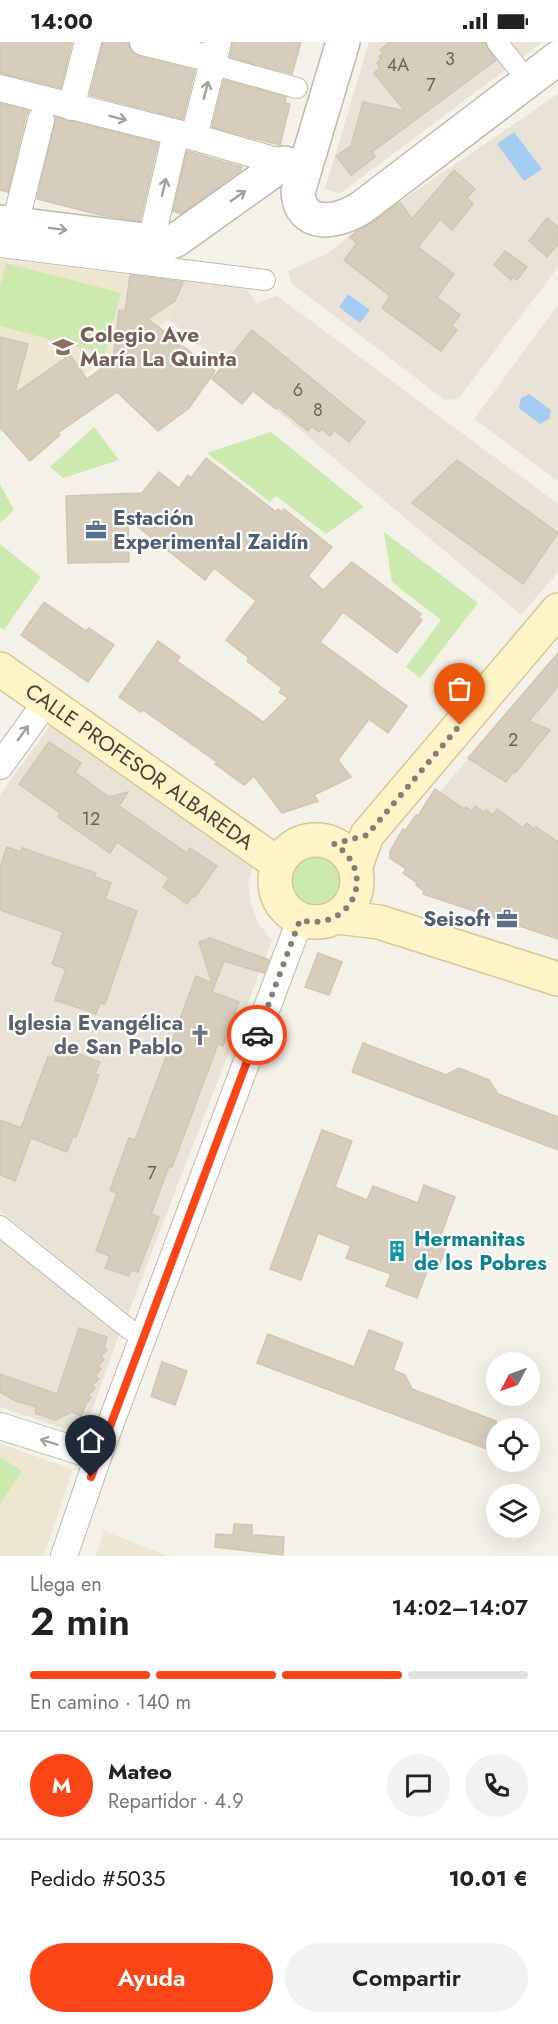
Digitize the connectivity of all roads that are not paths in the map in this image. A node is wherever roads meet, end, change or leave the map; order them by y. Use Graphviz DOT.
graph roads {
  1 [pos="88,42"];
  2 [pos="343,42"];
  3 [pos="497,42"];
  4 [pos="160,44"];
  5 [pos="218,56"];
  6 [pos="558,58"];
  7 [pos="516,66"];
  8 [pos="0,88"];
  9 [pos="297,88"];
  10 [pos="71,107"];
  11 [pos="41,120"];
  12 [pos="185,135"];
  13 [pos="294,166"];
  14 [pos="5,231"];
  15 [pos="151,240"];
  16 [pos="265,280"];
  17 [pos="558,610"];
  18 [pos="0,669"];
  19 [pos="47,701"];
  20 [pos="0,766"];
  21 [pos="367,835"];
  22 [pos="334,844"];
  23 [pos="277,863"];
  24 [pos="356,874"];
  25 [pos="337,917"];
  26 [pos="300,920"];
  27 [pos="379,922"];
  28 [pos="558,979"];
  29 [pos="0,1226"];
  30 [pos="129,1330"];
  31 [pos="0,1426"];
  32 [pos="98,1457"];
  33 [pos="64,1556"];
  1 -- 10 [label="street"];
  2 -- 13 [label="street"];
  3 -- 7 [label="street"];
  4 -- 5 [label="street"];
  5 -- 9 [label="street"];
  12 -- 5 [label="street, one-way"];
  6 -- 13 [label="street"];
  8 -- 10 [label="street"];
  10 -- 12 [label="street, one-way"];
  11 -- 14 [label="street"];
  12 -- 13 [label="street"];
  15 -- 12 [label="street, one-way"];
  15 -- 13 [label="street, one-way"];
  14 -- 15 [label="street, one-way"];
  14 -- 16 [label="street"];
  17 -- 21 [label="main road"];
  18 -- 19 [label="main road, CALLE PROFESOR ALBAREDA"];
  20 -- 19 [label="street, one-way"];
  19 -- 23 [label="main road, CALLE PROFESOR ALBAREDA"];
  21 -- 22 [label="main road"];
  21 -- 24 [label="main road"];
  22 -- 23 [label="main road"];
  22 -- 24 [label="main road"];
  23 -- 26 [label="main road"];
  24 -- 25 [label="main road"];
  24 -- 27 [label="main road"];
  25 -- 26 [label="main road"];
  25 -- 27 [label="main road"];
  26 -- 32 [label="street"];
  27 -- 28 [label="main road"];
  29 -- 30 [label="street"];
  32 -- 31 [label="street, one-way"];
  32 -- 33 [label="street"];
}
